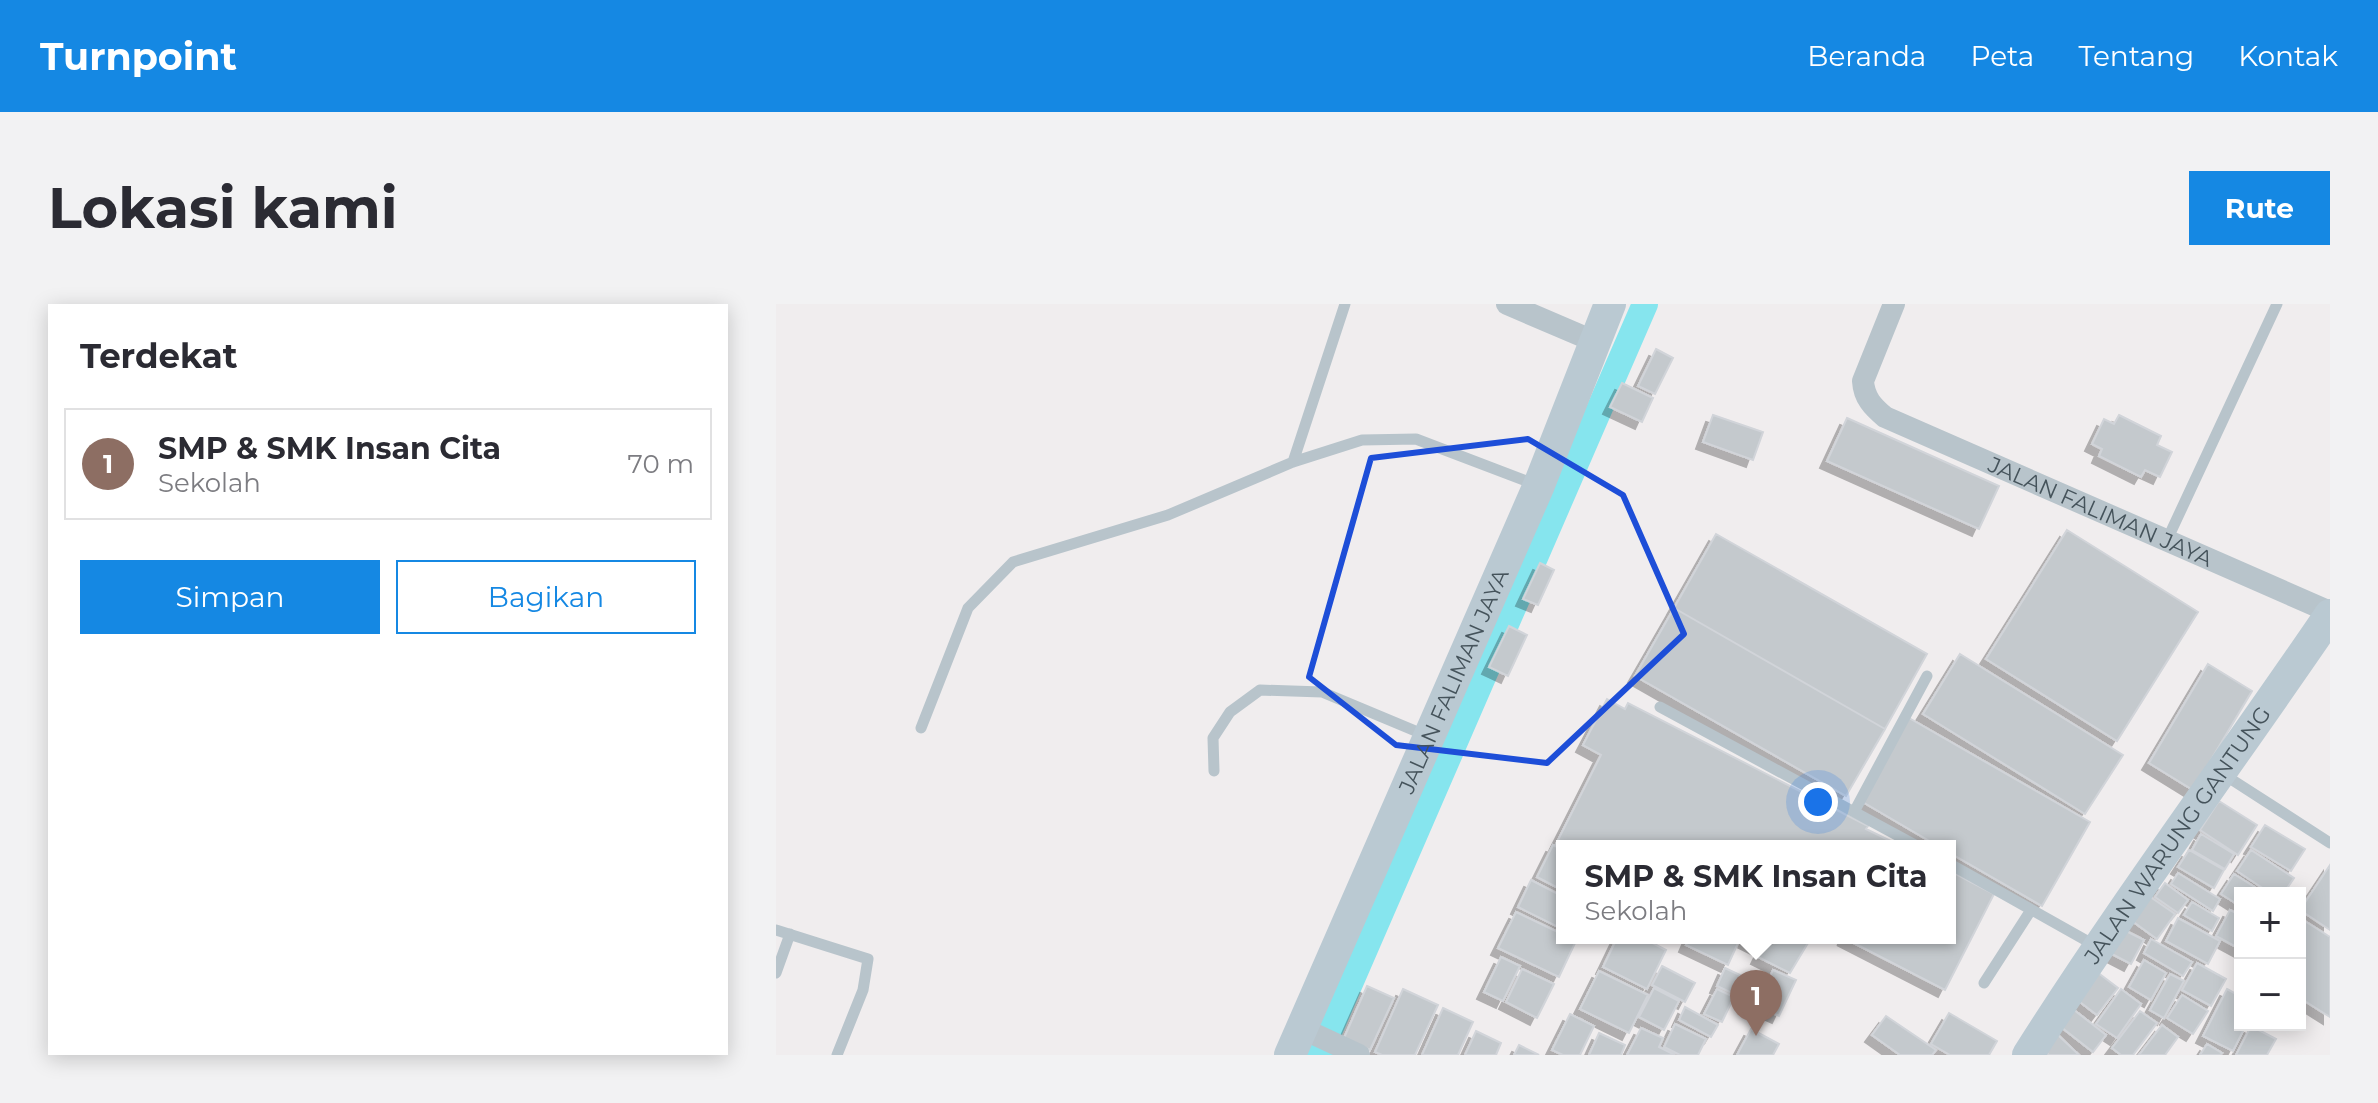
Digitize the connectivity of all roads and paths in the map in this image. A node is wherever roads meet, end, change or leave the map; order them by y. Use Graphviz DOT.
graph roads {
  1 [pos="1345,304"];
  2 [pos="1507,304"];
  3 [pos="1610,304"];
  4 [pos="1894,304"];
  5 [pos="2277,304"];
  6 [pos="1596,342"];
  7 [pos="1293,462"];
  8 [pos="1539,485"];
  9 [pos="2167,540"];
  10 [pos="2330,613"];
  11 [pos="1927,676"];
  12 [pos="1660,707"];
  13 [pos="921,728"];
  14 [pos="1429,737"];
  15 [pos="1214,771"];
  16 [pos="2222,774"];
  17 [pos="1854,812"];
  18 [pos="1906,840"];
  19 [pos="2330,843"];
  20 [pos="1956,867"];
  21 [pos="2031,910"];
  22 [pos="776,930"];
  23 [pos="790,934"];
  24 [pos="2097,946"];
  25 [pos="776,973"];
  26 [pos="1984,983"];
  27 [pos="1301,1039"];
  28 [pos="837,1055"];
  29 [pos="1359,1055"];
  30 [pos="2028,1055"];
  1 -- 7 [label="lane"];
  2 -- 6 [label="street"];
  3 -- 6 [label="street, JALAN FALIMAN JAYA"];
  4 -- 9 [label="street, JALAN FALIMAN JAYA"];
  5 -- 9 [label="lane"];
  6 -- 8 [label="street, JALAN FALIMAN JAYA"];
  7 -- 8 [label="lane"];
  7 -- 13 [label="lane"];
  8 -- 14 [label="street, JALAN FALIMAN JAYA"];
  9 -- 10 [label="street, JALAN FALIMAN JAYA"];
  10 -- 16 [label="street, JALAN WARUNG GANTUNG"];
  11 -- 17 [label="lane"];
  12 -- 17 [label="lane"];
  14 -- 15 [label="lane"];
  14 -- 27 [label="street, JALAN FALIMAN JAYA"];
  16 -- 19 [label="lane"];
  16 -- 24 [label="street, JALAN WARUNG GANTUNG"];
  17 -- 18 [label="lane"];
  20 -- 21 [label="lane"];
  21 -- 24 [label="lane"];
  21 -- 26 [label="lane"];
  22 -- 23 [label="lane"];
  23 -- 25 [label="lane"];
  23 -- 28 [label="lane"];
  24 -- 30 [label="street, JALAN WARUNG GANTUNG"];
  27 -- 29 [label="street"];
}
